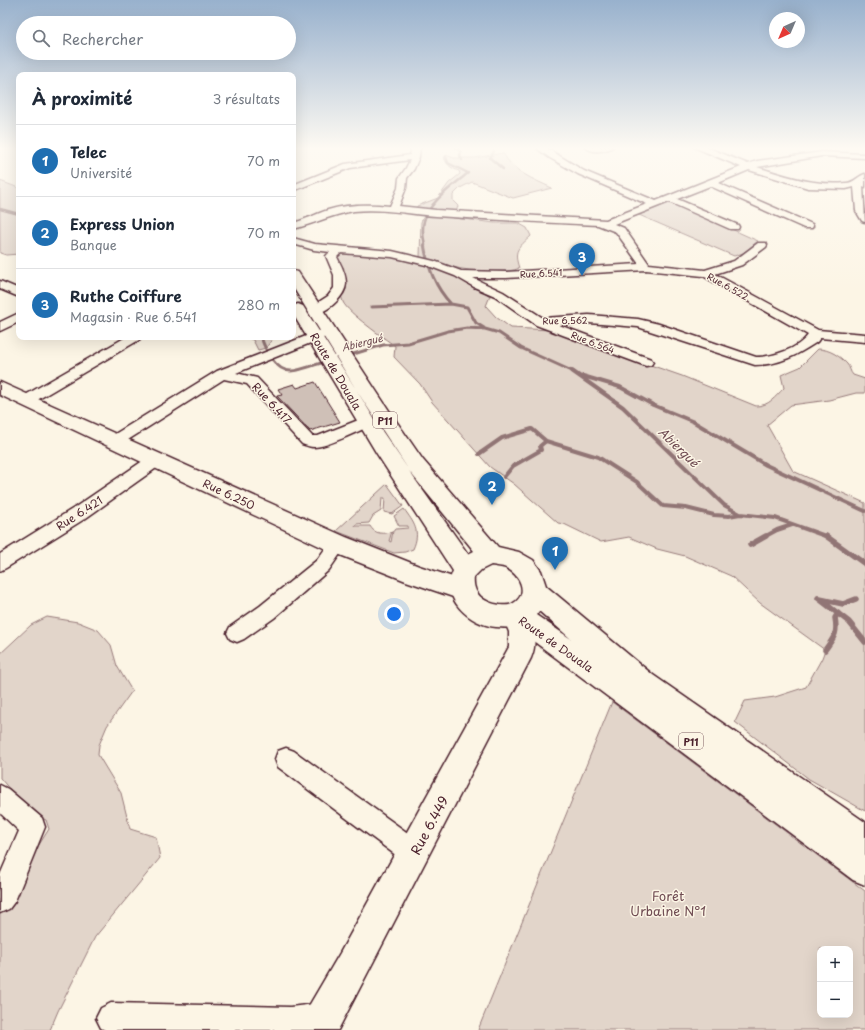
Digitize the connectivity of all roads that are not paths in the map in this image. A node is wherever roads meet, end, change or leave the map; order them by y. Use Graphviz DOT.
graph roads {
  1 [pos="399,195"];
  2 [pos="633,195"];
  3 [pos="679,195"];
  4 [pos="738,195"];
  5 [pos="862,195"];
  6 [pos="670,199"];
  7 [pos="656,204"];
  8 [pos="393,209"];
  9 [pos="865,219"];
  10 [pos="602,224"];
  11 [pos="296,225"];
  12 [pos="808,226"];
  13 [pos="734,227"];
  14 [pos="296,242"];
  15 [pos="762,245"];
  16 [pos="336,249"];
  17 [pos="646,267"];
  18 [pos="706,273"];
  19 [pos="459,274"];
  20 [pos="3,281"];
  21 [pos="296,281"];
  22 [pos="16,292"];
  23 [pos="296,304"];
  24 [pos="315,310"];
  25 [pos="16,319"];
  26 [pos="540,322"];
  27 [pos="0,327"];
  28 [pos="322,334"];
  29 [pos="815,334"];
  30 [pos="865,338"];
  31 [pos="130,340"];
  32 [pos="646,362"];
  33 [pos="249,363"];
  34 [pos="222,374"];
  35 [pos="252,381"];
  36 [pos="0,388"];
  37 [pos="27,400"];
  38 [pos="366,422"];
  39 [pos="115,441"];
  40 [pos="156,460"];
  41 [pos="338,544"];
  42 [pos="491,555"];
  43 [pos="0,563"];
  44 [pos="464,580"];
  45 [pos="535,592"];
  46 [pos="516,616"];
  47 [pos="237,633"];
  48 [pos="286,759"];
  49 [pos="0,797"];
  50 [pos="865,841"];
  51 [pos="414,853"];
  52 [pos="865,868"];
  53 [pos="0,900"];
  54 [pos="111,1018"];
  55 [pos="320,1024"];
  1 -- 8 [label="street"];
  2 -- 7 [label="street"];
  3 -- 6 [label="street"];
  4 -- 12 [label="street"];
  5 -- 9 [label="street"];
  6 -- 7 [label="street"];
  6 -- 13 [label="street"];
  7 -- 10 [label="street"];
  8 -- 10 [label="street"];
  8 -- 11 [label="street"];
  10 -- 17 [label="street"];
  14 -- 16 [label="street, Rue 6.562"];
  15 -- 18 [label="street"];
  16 -- 19 [label="street, Rue 6.562"];
  16 -- 24 [label="street"];
  17 -- 18 [label="street, Rue 6.522"];
  17 -- 19 [label="street, Rue 6.541"];
  18 -- 29 [label="street, Rue 6.522"];
  19 -- 26 [label="street, Rue 6.562"];
  20 -- 22 [label="street"];
  21 -- 24 [label="main road, P11"];
  23 -- 28 [label="main road, Route de Douala / P11"];
  24 -- 28 [label="main road, P11"];
  25 -- 27 [label="street"];
  26 -- 29 [label="street, Rue 6.562"];
  26 -- 32 [label="street, Rue 6.564"];
  28 -- 33 [label="street"];
  28 -- 38 [label="main road, Route de Douala / P11"];
  28 -- 42 [label="main road, P11"];
  29 -- 30 [label="street, Rue 6.522"];
  31 -- 37 [label="street"];
  33 -- 34 [label="street"];
  33 -- 35 [label="street"];
  34 -- 35 [label="street, Rue 6.417"];
  34 -- 39 [label="street"];
  35 -- 38 [label="street, Rue 6.417"];
  36 -- 37 [label="main road, Rue 6.250"];
  37 -- 39 [label="main road, Rue 6.250"];
  38 -- 44 [label="main road, Route de Douala / P11"];
  39 -- 40 [label="main road, Rue 6.250"];
  40 -- 41 [label="main road, Rue 6.250"];
  40 -- 43 [label="street, Rue 6.421"];
  41 -- 44 [label="main road, Rue 6.250"];
  41 -- 47 [label="street"];
  42 -- 44 [label="main road"];
  42 -- 45 [label="main road"];
  44 -- 46 [label="main road, Route de Douala / P11"];
  45 -- 46 [label="main road"];
  45 -- 50 [label="main road, P11"];
  46 -- 51 [label="main road, Rue 6.449"];
  46 -- 52 [label="main road, Route de Douala / P11"];
  48 -- 51 [label="street"];
  49 -- 53 [label="street"];
  51 -- 55 [label="main road, Rue 6.449"];
  54 -- 55 [label="street"];
}
